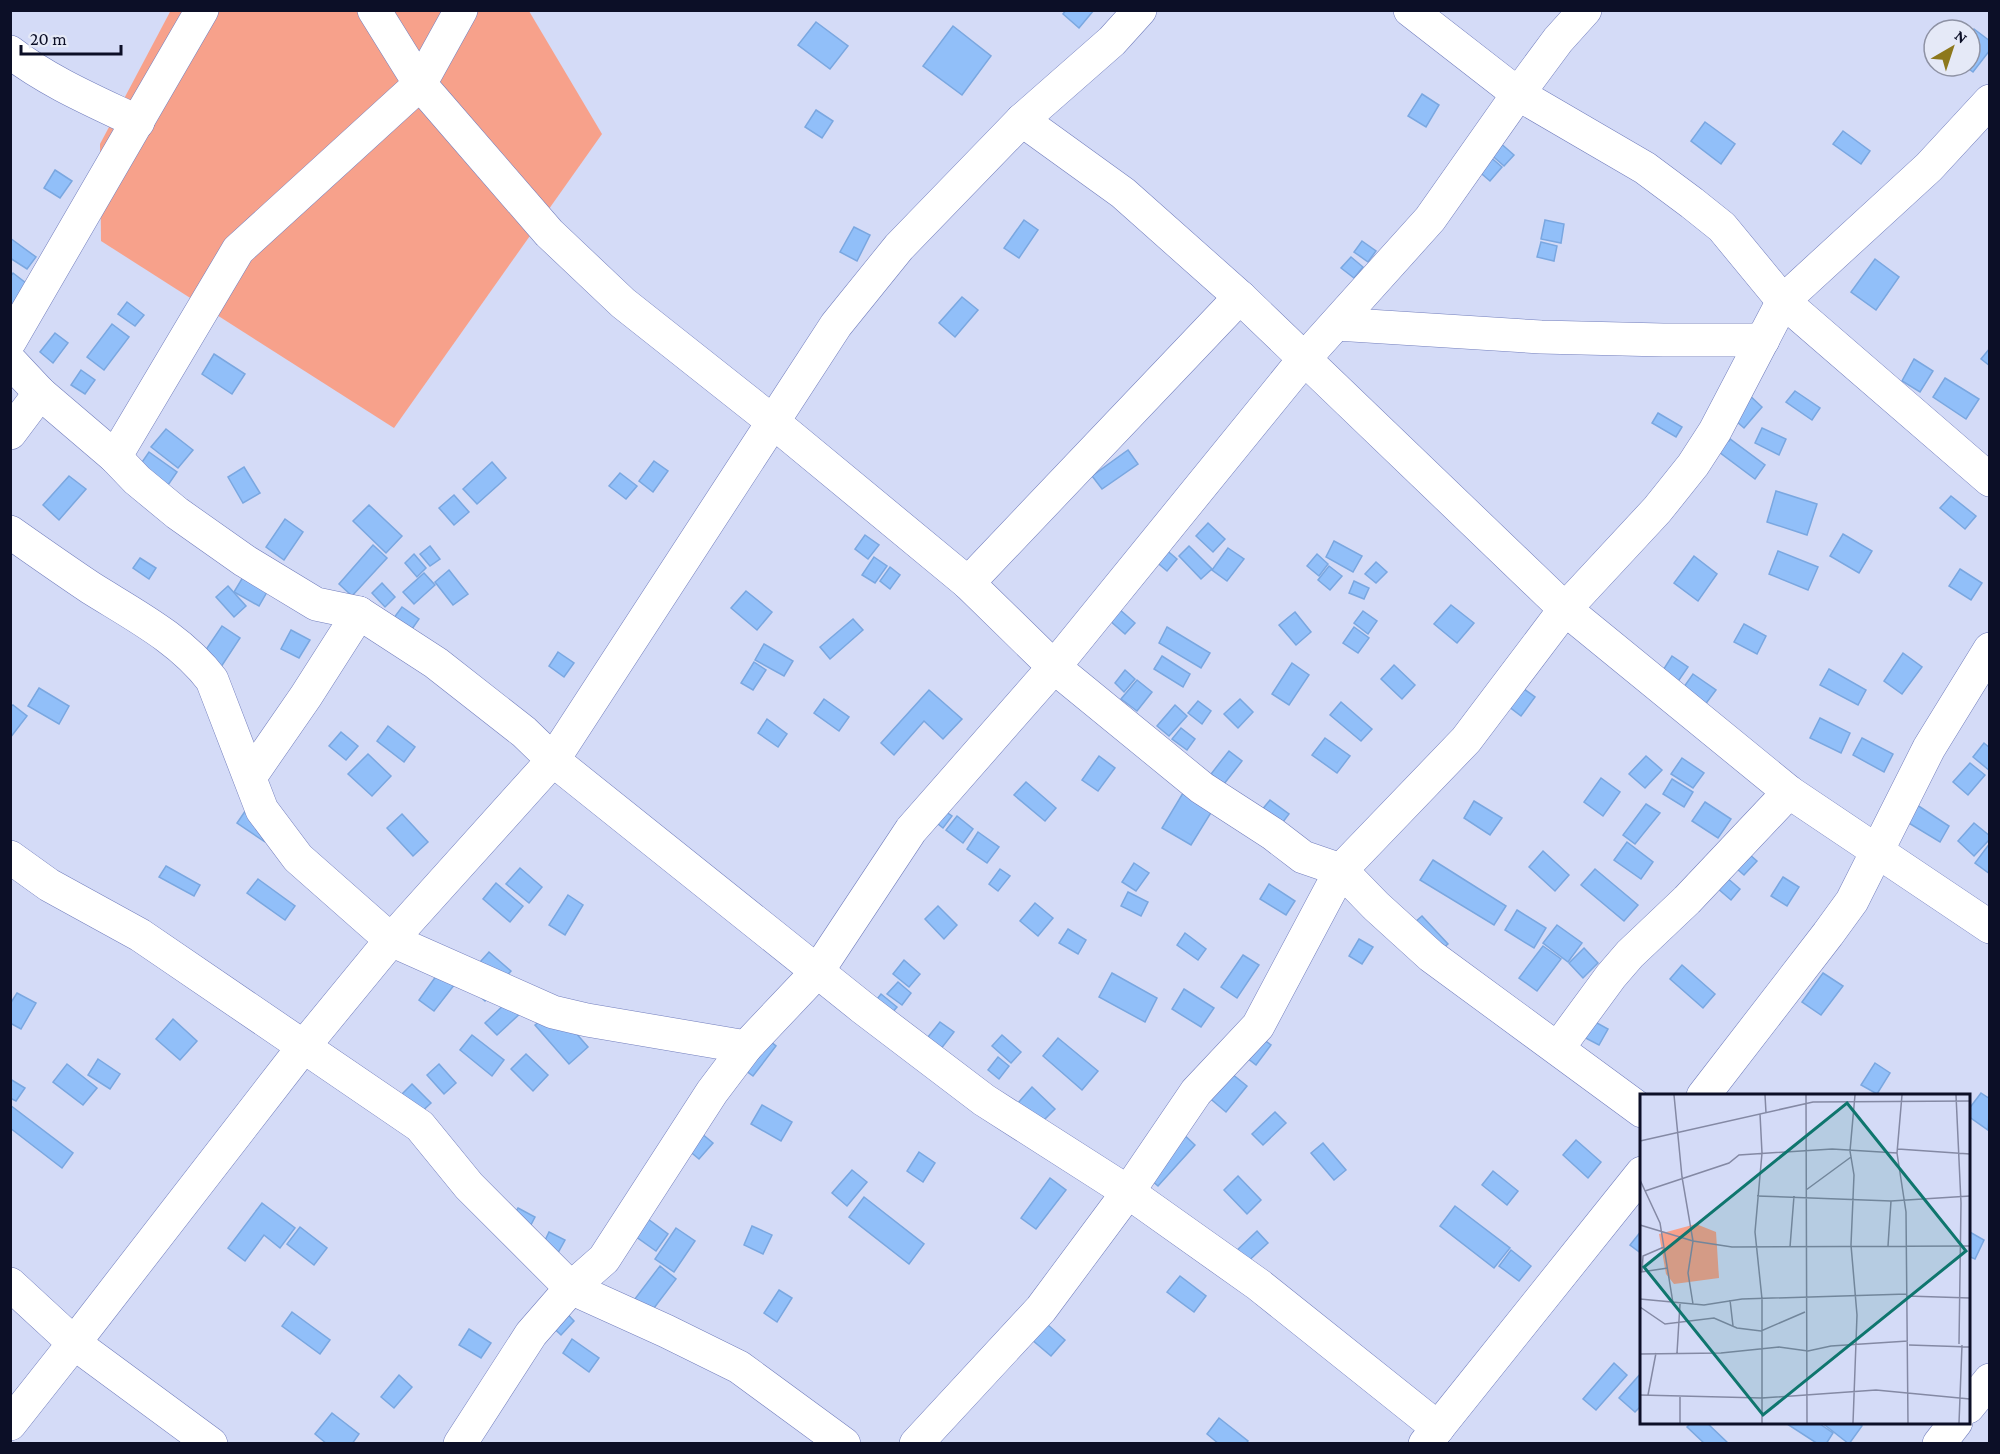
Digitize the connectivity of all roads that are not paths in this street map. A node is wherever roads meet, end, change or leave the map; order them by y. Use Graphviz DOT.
graph roads {
  1 [pos="202,10"];
  2 [pos="374,10"];
  3 [pos="460,10"];
  4 [pos="1140,10"];
  5 [pos="1410,10"];
  6 [pos="1585,10"];
  7 [pos="10,52"];
  8 [pos="420,84"];
  9 [pos="1518,94"];
  10 [pos="1989,101"];
  11 [pos="1022,120"];
  12 [pos="138,122"];
  13 [pos="1240,297"];
  14 [pos="1783,301"];
  15 [pos="1336,324"];
  16 [pos="1763,340"];
  17 [pos="10,341"];
  18 [pos="1305,358"];
  19 [pos="10,361"];
  20 [pos="40,393"];
  21 [pos="772,421"];
  22 [pos="10,434"];
  23 [pos="115,457"];
  24 [pos="1989,480"];
  25 [pos="10,532"];
  26 [pos="968,583"];
  27 [pos="1565,609"];
  28 [pos="359,613"];
  29 [pos="1989,650"];
  30 [pos="1054,667"];
  31 [pos="553,760"];
  32 [pos="250,777"];
  33 [pos="1789,792"];
  34 [pos="1878,850"];
  35 [pos="10,856"];
  36 [pos="1341,870"];
  37 [pos="1989,927"];
  38 [pos="391,940"];
  39 [pos="817,972"];
  40 [pos="304,1046"];
  41 [pos="746,1047"];
  42 [pos="1558,1048"];
  43 [pos="1704,1094"];
  44 [pos="1640,1110"];
  45 [pos="1640,1174"];
  46 [pos="1128,1192"];
  47 [pos="10,1284"];
  48 [pos="572,1288"];
  49 [pos="74,1343"];
  50 [pos="10,1424"];
  51 [pos="1954,1424"];
  52 [pos="1430,1439"];
  53 [pos="210,1443"];
  54 [pos="460,1443"];
  55 [pos="844,1443"];
  56 [pos="916,1443"];
  57 [pos="1939,1443"];
  1 -- 12 [label="street"];
  2 -- 8 [label="street"];
  3 -- 8 [label="street"];
  4 -- 11 [label="street"];
  5 -- 9 [label="street"];
  6 -- 9 [label="street"];
  7 -- 12 [label="street"];
  8 -- 21 [label="street"];
  8 -- 23 [label="street"];
  9 -- 14 [label="street"];
  9 -- 15 [label="street"];
  10 -- 14 [label="street"];
  11 -- 13 [label="street"];
  11 -- 21 [label="street"];
  12 -- 17 [label="street"];
  13 -- 18 [label="street"];
  13 -- 26 [label="street"];
  14 -- 16 [label="street"];
  14 -- 24 [label="street"];
  15 -- 16 [label="street"];
  15 -- 18 [label="street"];
  16 -- 27 [label="street"];
  18 -- 27 [label="street"];
  18 -- 30 [label="street"];
  19 -- 20 [label="street"];
  20 -- 22 [label="street"];
  20 -- 23 [label="street"];
  21 -- 26 [label="street"];
  21 -- 31 [label="street"];
  23 -- 28 [label="street"];
  25 -- 32 [label="street"];
  26 -- 30 [label="street"];
  27 -- 33 [label="street"];
  27 -- 36 [label="street"];
  28 -- 31 [label="street"];
  28 -- 32 [label="street"];
  29 -- 34 [label="street"];
  30 -- 36 [label="street"];
  30 -- 39 [label="street"];
  31 -- 38 [label="street"];
  31 -- 39 [label="street"];
  32 -- 38 [label="street"];
  33 -- 34 [label="street"];
  33 -- 42 [label="street"];
  34 -- 37 [label="street"];
  34 -- 43 [label="street"];
  35 -- 40 [label="street"];
  36 -- 42 [label="street"];
  36 -- 46 [label="street"];
  38 -- 40 [label="street"];
  38 -- 41 [label="street"];
  39 -- 41 [label="street"];
  39 -- 46 [label="street"];
  40 -- 48 [label="street"];
  40 -- 49 [label="street"];
  41 -- 48 [label="street"];
  42 -- 44 [label="street"];
  45 -- 52 [label="street"];
  46 -- 52 [label="street"];
  46 -- 56 [label="street"];
  47 -- 49 [label="street"];
  48 -- 54 [label="street"];
  48 -- 55 [label="street"];
  49 -- 50 [label="street"];
  49 -- 53 [label="street"];
  51 -- 57 [label="street"];
}
